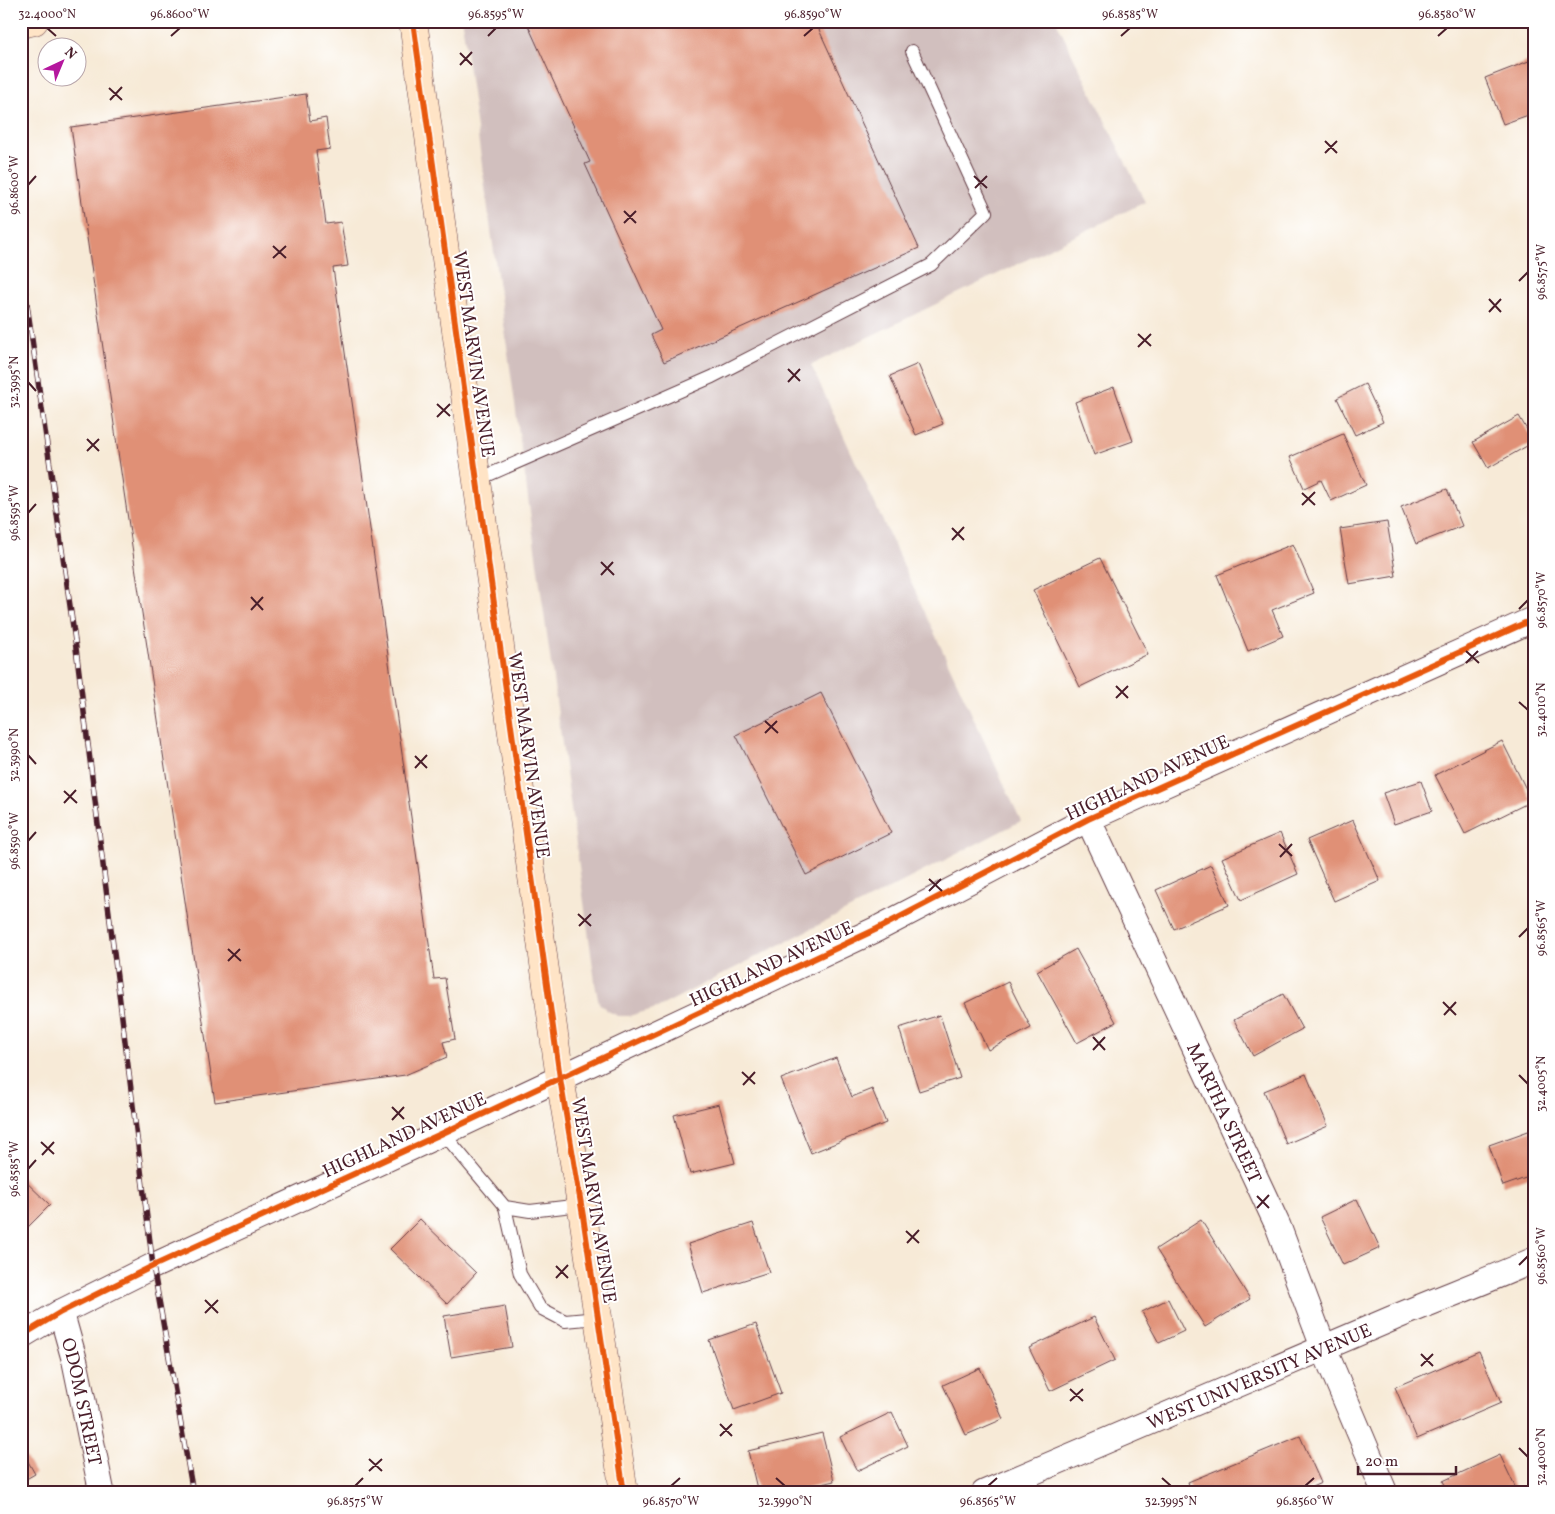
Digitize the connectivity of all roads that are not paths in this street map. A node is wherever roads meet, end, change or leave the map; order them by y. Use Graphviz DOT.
graph roads {
  1 [pos="34,21"];
  2 [pos="413,21"];
  3 [pos="21,24"];
  4 [pos="912,51"];
  5 [pos="477,480"];
  6 [pos="1534,620"];
  7 [pos="1088,819"];
  8 [pos="560,1078"];
  9 [pos="442,1133"];
  10 [pos="581,1205"];
  11 [pos="505,1207"];
  12 [pos="1534,1260"];
  13 [pos="61,1312"];
  14 [pos="598,1318"];
  15 [pos="21,1336"];
  16 [pos="1324,1349"];
  17 [pos="102,1493"];
  18 [pos="624,1493"];
  19 [pos="984,1493"];
  20 [pos="1386,1493"];
  1 -- 3 [label="street"];
  2 -- 5 [label="street, WEST MARVIN AVENUE"];
  4 -- 5 [label="lane"];
  5 -- 8 [label="street, WEST MARVIN AVENUE"];
  6 -- 7 [label="street, HIGHLAND AVENUE"];
  7 -- 8 [label="street, HIGHLAND AVENUE"];
  7 -- 16 [label="street, MARTHA STREET"];
  8 -- 9 [label="street, HIGHLAND AVENUE"];
  8 -- 10 [label="street, WEST MARVIN AVENUE"];
  9 -- 11 [label="lane"];
  9 -- 13 [label="street, HIGHLAND AVENUE"];
  10 -- 11 [label="lane"];
  10 -- 14 [label="street, WEST MARVIN AVENUE"];
  11 -- 14 [label="lane"];
  12 -- 16 [label="street, WEST UNIVERSITY AVENUE"];
  13 -- 15 [label="street, HIGHLAND AVENUE"];
  13 -- 17 [label="street, ODOM STREET"];
  14 -- 18 [label="street, WEST MARVIN AVENUE"];
  16 -- 19 [label="street, WEST UNIVERSITY AVENUE"];
  16 -- 20 [label="street, MARTHA STREET"];
}
